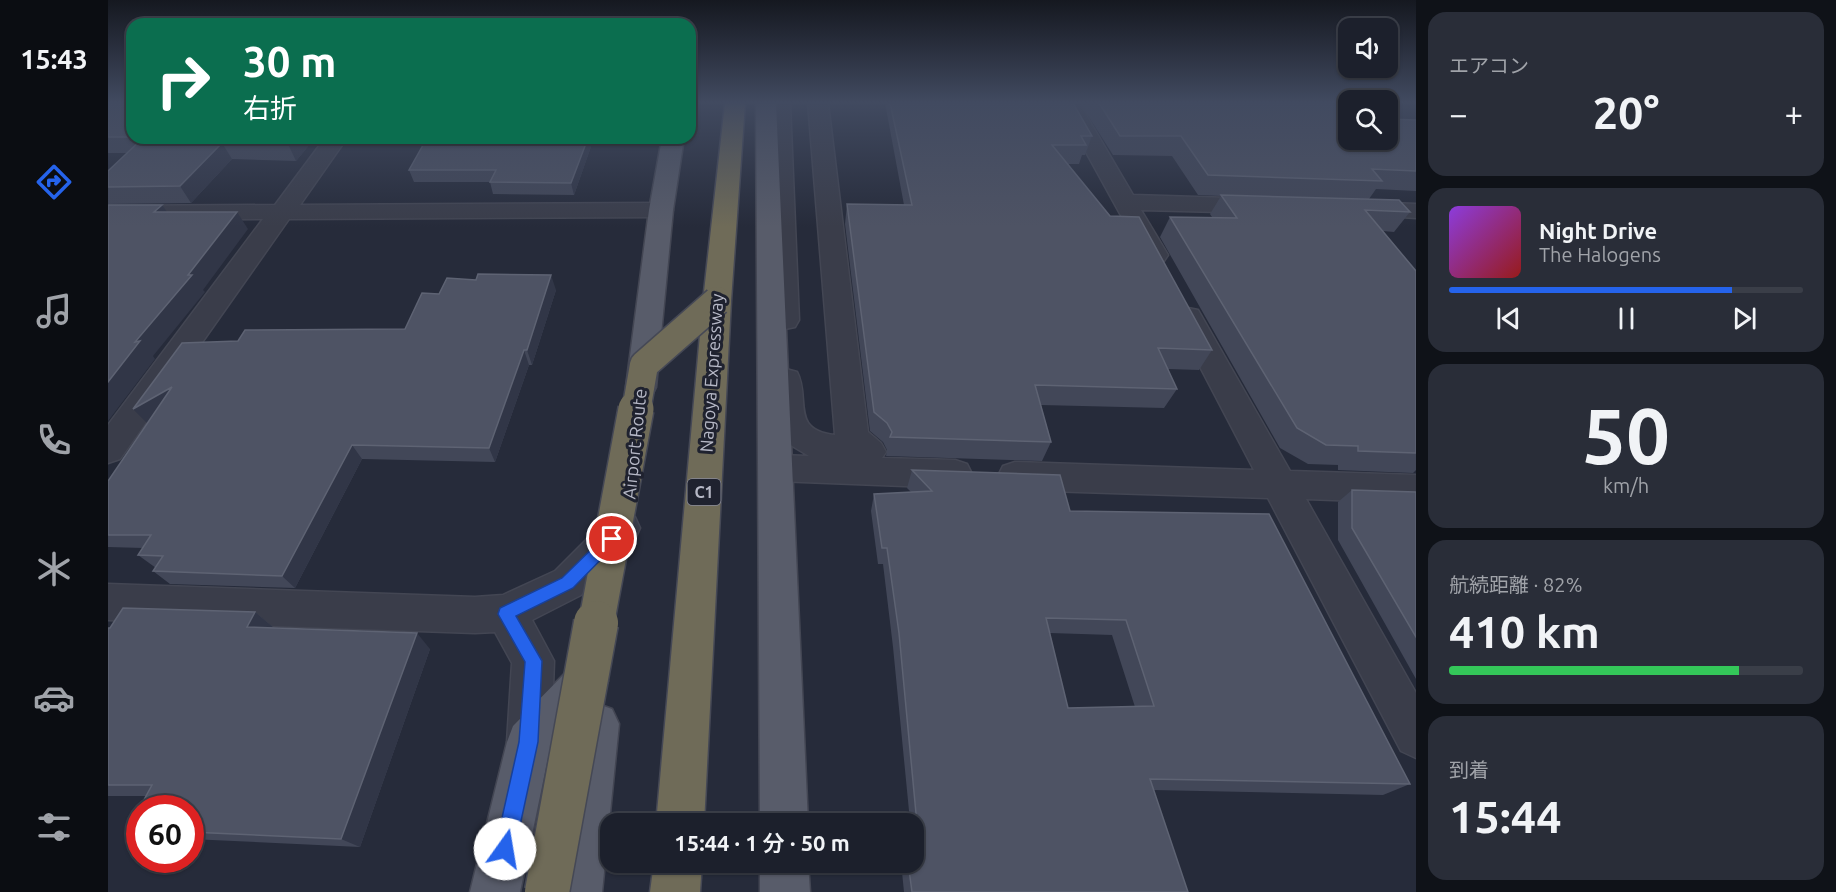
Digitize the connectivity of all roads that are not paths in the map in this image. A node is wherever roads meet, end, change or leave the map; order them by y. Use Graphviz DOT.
graph roads {
  1 [pos="331,145"];
  2 [pos="672,145"];
  3 [pos="725,145"];
  4 [pos="731,145"];
  5 [pos="767,145"];
  6 [pos="781,145"];
  7 [pos="822,145"];
  8 [pos="1094,145"];
  9 [pos="730,160"];
  10 [pos="1126,202"];
  11 [pos="1282,207"];
  12 [pos="1337,208"];
  13 [pos="661,210"];
  14 [pos="1416,211"];
  15 [pos="282,212"];
  16 [pos="108,213"];
  17 [pos="717,301"];
  18 [pos="108,450"];
  19 [pos="777,468"];
  20 [pos="1279,484"];
  21 [pos="1416,489"];
  22 [pos="627,524"];
  23 [pos="108,602"];
  24 [pos="506,614"];
  25 [pos="605,663"];
  26 [pos="1416,736"];
  27 [pos="529,742"];
  28 [pos="681,813"];
  29 [pos="784,813"];
  30 [pos="677,873"];
  31 [pos="784,873"];
  32 [pos="495,892"];
  33 [pos="547,892"];
  34 [pos="577,892"];
  35 [pos="675,892"];
  36 [pos="785,892"];
  1 -- 15 [label="street"];
  2 -- 13 [label="main road, Airport Route"];
  3 -- 9 [label="highway"];
  4 -- 9 [label="highway, Nagoya Expressway / C1"];
  5 -- 19 [label="main road"];
  6 -- 7 [label="street"];
  8 -- 10 [label="street"];
  9 -- 17 [label="highway, Nagoya Expressway / C1"];
  10 -- 11 [label="street"];
  10 -- 20 [label="street"];
  12 -- 14 [label="street"];
  13 -- 15 [label="street"];
  13 -- 22 [label="main road, Airport Route"];
  15 -- 16 [label="street"];
  15 -- 18 [label="street"];
  17 -- 28 [label="highway, Nagoya Expressway / C1"];
  17 -- 33 [label="highway, bridge"];
  19 -- 20 [label="street"];
  19 -- 29 [label="main road"];
  20 -- 21 [label="street"];
  20 -- 26 [label="street"];
  22 -- 24 [label="street"];
  22 -- 25 [label="main road, Airport Route"];
  23 -- 24 [label="street"];
  24 -- 27 [label="street"];
  25 -- 27 [label="main road"];
  25 -- 34 [label="main road, Airport Route"];
  27 -- 32 [label="main road"];
  30 -- 35 [label="highway"];
  31 -- 36 [label="main road"];
}
